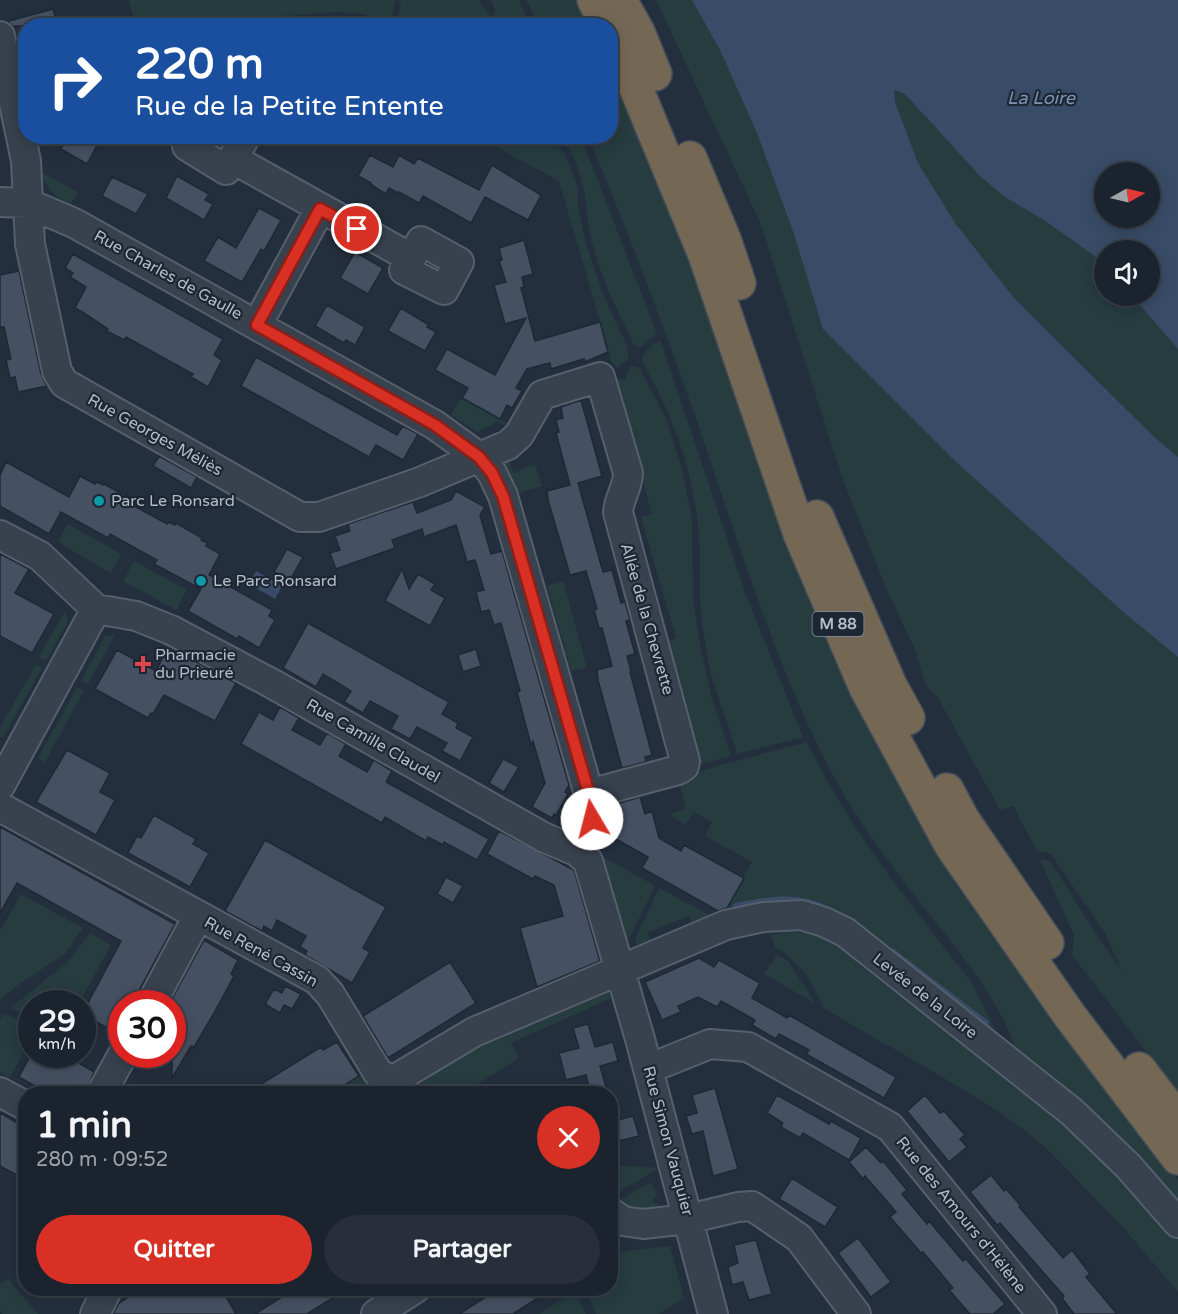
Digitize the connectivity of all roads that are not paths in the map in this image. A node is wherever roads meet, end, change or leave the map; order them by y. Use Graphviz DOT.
graph roads {
  1 [pos="594,0"];
  2 [pos="620,0"];
  3 [pos="604,18"];
  4 [pos="0,36"];
  5 [pos="618,45"];
  6 [pos="18,123"];
  7 [pos="22,144"];
  8 [pos="188,144"];
  9 [pos="233,148"];
  10 [pos="14,203"];
  11 [pos="320,209"];
  12 [pos="411,258"];
  13 [pos="257,325"];
  14 [pos="600,377"];
  15 [pos="479,457"];
  16 [pos="0,535"];
  17 [pos="96,609"];
  18 [pos="0,786"];
  19 [pos="589,794"];
  20 [pos="0,807"];
  21 [pos="576,851"];
  22 [pos="198,916"];
  23 [pos="619,969"];
  24 [pos="158,990"];
  25 [pos="115,1068"];
  26 [pos="648,1069"];
  27 [pos="105,1086"];
  28 [pos="0,1092"];
  29 [pos="18,1102"];
  30 [pos="1178,1120"];
  31 [pos="1178,1158"];
  32 [pos="618,1218"];
  33 [pos="688,1219"];
  34 [pos="1178,1223"];
  35 [pos="104,1296"];
  36 [pos="404,1296"];
  37 [pos="1038,1313"];
  38 [pos="95,1314"];
  39 [pos="376,1314"];
  40 [pos="713,1314"];
  41 [pos="856,1314"];
  1 -- 3 [label="highway"];
  2 -- 30 [label="highway, M 88"];
  4 -- 6 [label="street"];
  5 -- 31 [label="highway, M 88"];
  7 -- 10 [label="street"];
  8 -- 9 [label="street"];
  9 -- 11 [label="street"];
  10 -- 13 [label="street, Rue Charles de Gaulle"];
  10 -- 15 [label="street, Rue Georges Méliès"];
  11 -- 12 [label="street"];
  11 -- 13 [label="street"];
  13 -- 15 [label="street, Rue Charles de Gaulle"];
  14 -- 15 [label="street, Rue Georges Méliès"];
  14 -- 19 [label="street, Allée de la Chevrette"];
  15 -- 19 [label="street, Rue Charles de Gaulle"];
  16 -- 17 [label="street"];
  17 -- 18 [label="street"];
  17 -- 21 [label="street, Rue Camille Claudel"];
  19 -- 21 [label="street, Rue Charles de Gaulle"];
  20 -- 22 [label="street, Rue René Cassin"];
  21 -- 23 [label="street"];
  22 -- 23 [label="street, Rue René Cassin"];
  22 -- 24 [label="street"];
  23 -- 26 [label="street, Rue Simon Vauquier"];
  23 -- 34 [label="street, Levée de la Loire"];
  25 -- 27 [label="street"];
  26 -- 33 [label="street, Rue Simon Vauquier"];
  26 -- 37 [label="street, Rue des Amours d'Hélène"];
  28 -- 29 [label="street"];
  32 -- 33 [label="street"];
  33 -- 40 [label="street, Rue Simon Vauquier"];
  33 -- 41 [label="street"];
  35 -- 38 [label="street"];
  36 -- 39 [label="street"];
}
